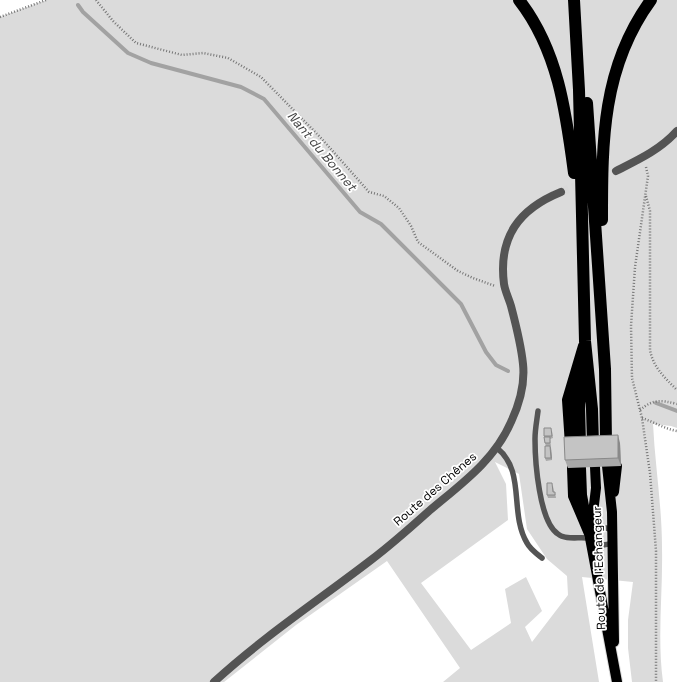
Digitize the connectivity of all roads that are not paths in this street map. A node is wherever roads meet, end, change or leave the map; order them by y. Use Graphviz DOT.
graph roads {
  1 [pos="519,0"];
  2 [pos="574,0"];
  3 [pos="582,0"];
  4 [pos="651,0"];
  5 [pos="677,131"];
  6 [pos="616,171"];
  7 [pos="561,192"];
  8 [pos="583,284"];
  9 [pos="601,303"];
  10 [pos="585,341"];
  11 [pos="538,411"];
  12 [pos="610,443"];
  13 [pos="593,444"];
  14 [pos="575,445"];
  15 [pos="497,448"];
  16 [pos="612,466"];
  17 [pos="595,467"];
  18 [pos="576,468"];
  19 [pos="612,531"];
  20 [pos="590,538"];
  21 [pos="612,543"];
  22 [pos="542,558"];
  23 [pos="615,670"];
  24 [pos="214,682"];
  25 [pos="617,682"];
  1 -- 8 [label="highway"];
  2 -- 8 [label="highway"];
  3 -- 9 [label="highway"];
  4 -- 9 [label="highway"];
  5 -- 6 [label="street"];
  7 -- 15 [label="street, Route des Chênes"];
  8 -- 10 [label="highway"];
  9 -- 12 [label="highway"];
  10 -- 13 [label="highway"];
  10 -- 14 [label="highway"];
  11 -- 20 [label="lane"];
  15 -- 22 [label="lane"];
  15 -- 24 [label="street, Route des Chênes"];
  16 -- 19 [label="main road, Route de l'Echangeur"];
  17 -- 20 [label="main road, Route de l'Echangeur"];
  18 -- 20 [label="main road"];
  19 -- 20 [label="lane"];
  19 -- 21 [label="main road, Route de l'Echangeur"];
  20 -- 21 [label="lane"];
  20 -- 23 [label="main road, Route de l'Echangeur"];
  21 -- 23 [label="main road, Route de l'Echangeur"];
  23 -- 25 [label="main road, Route de l'Echangeur"];
}
